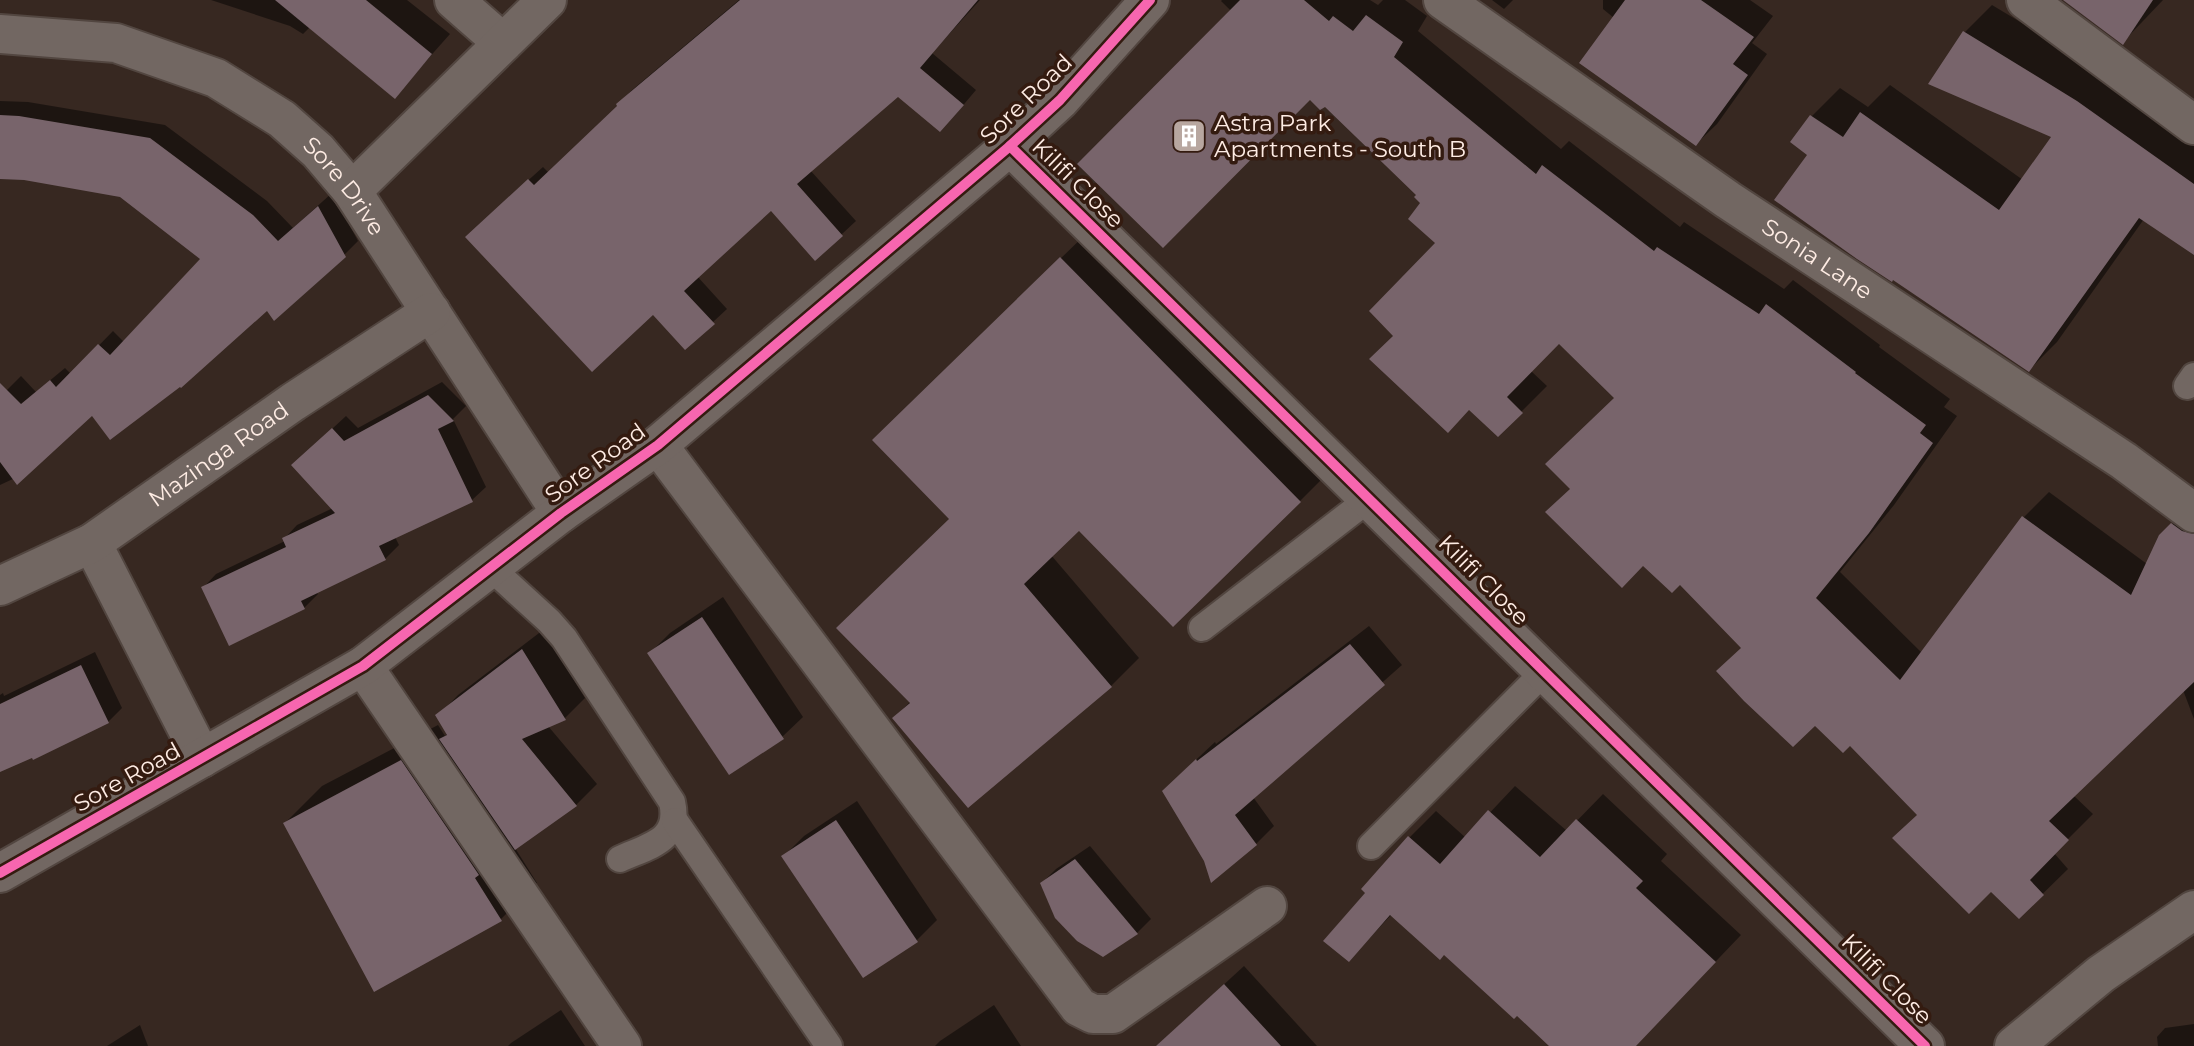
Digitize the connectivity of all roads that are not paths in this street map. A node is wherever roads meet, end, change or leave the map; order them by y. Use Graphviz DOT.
graph roads {
  1 [pos="454,0"];
  2 [pos="547,0"];
  3 [pos="1150,0"];
  4 [pos="1443,0"];
  5 [pos="2026,0"];
  6 [pos="0,34"];
  7 [pos="503,43"];
  8 [pos="2194,125"];
  9 [pos="1010,146"];
  10 [pos="352,191"];
  11 [pos="431,312"];
  12 [pos="658,445"];
  13 [pos="1370,498"];
  14 [pos="561,513"];
  15 [pos="2194,513"];
  16 [pos="92,543"];
  17 [pos="491,568"];
  18 [pos="0,586"];
  19 [pos="1202,628"];
  20 [pos="363,666"];
  21 [pos="1545,671"];
  22 [pos="202,758"];
  23 [pos="675,821"];
  24 [pos="1371,846"];
  25 [pos="620,859"];
  26 [pos="0,873"];
  27 [pos="1267,906"];
  28 [pos="2194,910"];
  29 [pos="622,1046"];
  30 [pos="829,1046"];
  31 [pos="1925,1046"];
  32 [pos="2014,1046"];
  1 -- 7 [label="street"];
  2 -- 7 [label="street"];
  3 -- 9 [label="street, Sore Road"];
  4 -- 15 [label="street, Sonia Lane"];
  5 -- 8 [label="street"];
  6 -- 10 [label="street, Sore Drive"];
  7 -- 10 [label="street"];
  9 -- 12 [label="street, Sore Road"];
  9 -- 13 [label="street, Kilifi Close"];
  10 -- 11 [label="street, Sore Drive"];
  11 -- 14 [label="street, Sore Drive"];
  11 -- 16 [label="street, Mazinga Road"];
  12 -- 14 [label="street, Sore Road"];
  12 -- 27 [label="street"];
  13 -- 19 [label="lane"];
  13 -- 21 [label="street, Kilifi Close"];
  14 -- 17 [label="street, Sore Road"];
  16 -- 18 [label="street, Mazinga Road"];
  16 -- 22 [label="street"];
  17 -- 20 [label="street, Sore Road"];
  17 -- 23 [label="lane"];
  20 -- 22 [label="street, Sore Road"];
  20 -- 29 [label="street"];
  21 -- 24 [label="lane"];
  21 -- 31 [label="street, Kilifi Close"];
  22 -- 26 [label="street, Sore Road"];
  23 -- 25 [label="lane"];
  23 -- 30 [label="lane"];
  28 -- 32 [label="street"];
}
